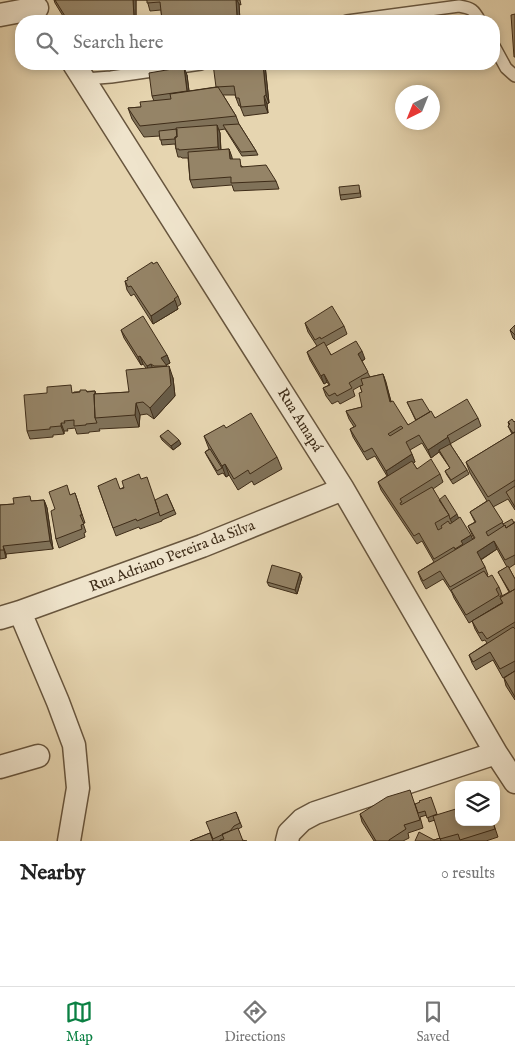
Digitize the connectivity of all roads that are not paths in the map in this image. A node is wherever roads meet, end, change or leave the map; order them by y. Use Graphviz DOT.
graph roads {
  1 [pos="38,10"];
  2 [pos="0,15"];
  3 [pos="392,15"];
  4 [pos="477,15"];
  5 [pos="500,57"];
  6 [pos="159,70"];
  7 [pos="80,71"];
  8 [pos="515,76"];
  9 [pos="343,489"];
  10 [pos="10,615"];
  11 [pos="496,753"];
  12 [pos="38,756"];
  13 [pos="0,767"];
  14 [pos="515,782"];
  15 [pos="69,841"];
  16 [pos="286,841"];
  1 -- 2 [label="street"];
  3 -- 4 [label="lane"];
  5 -- 8 [label="lane"];
  6 -- 7 [label="lane"];
  7 -- 9 [label="street, Rua Amapá"];
  9 -- 10 [label="street, Rua Adriano Pereira da Silva"];
  9 -- 11 [label="street, Rua Amapá"];
  10 -- 15 [label="street"];
  11 -- 14 [label="street, Rua Amapá"];
  11 -- 16 [label="street"];
  12 -- 13 [label="street"];
}
